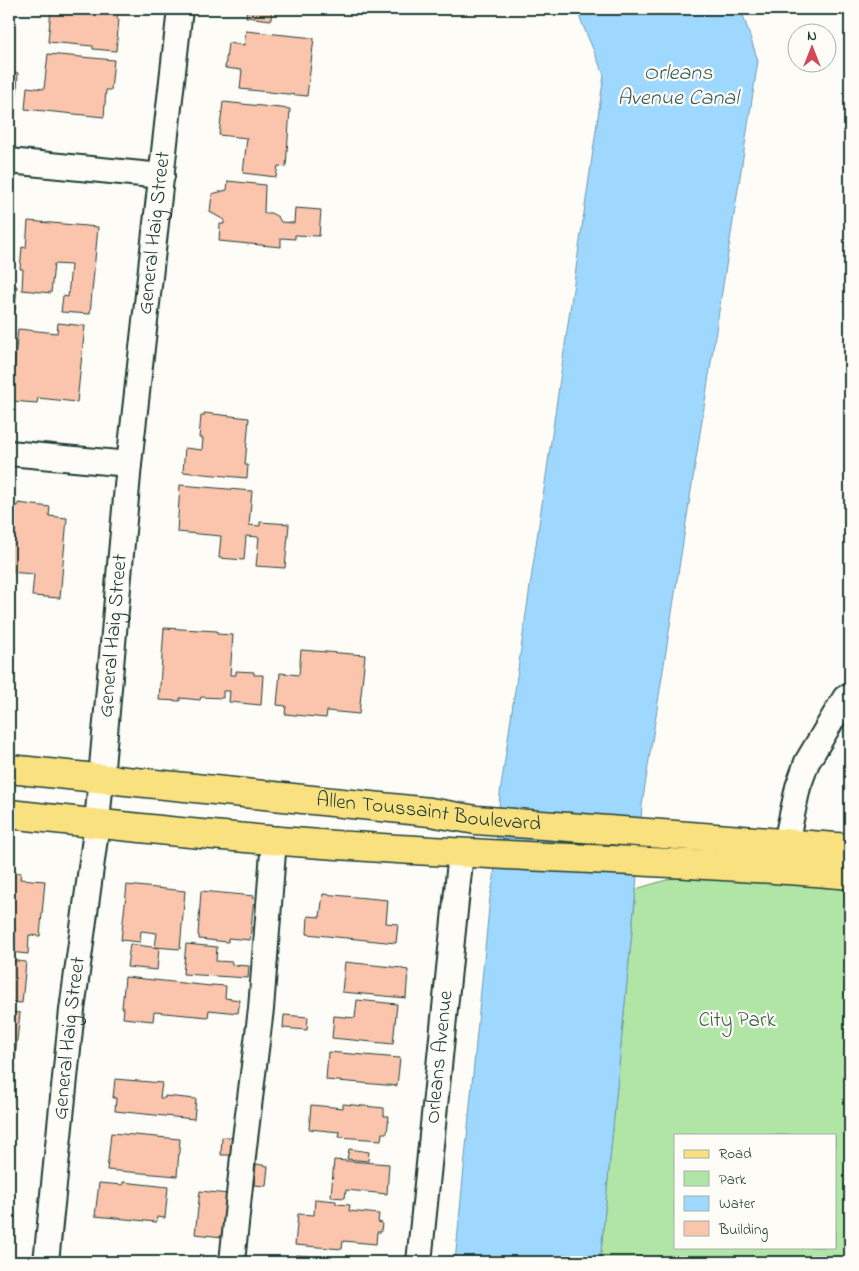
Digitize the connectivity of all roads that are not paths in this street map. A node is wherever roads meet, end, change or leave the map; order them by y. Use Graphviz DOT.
graph roads {
  1 [pos="180,9"];
  2 [pos="9,161"];
  3 [pos="162,176"];
  4 [pos="9,453"];
  5 [pos="129,464"];
  6 [pos="850,698"];
  7 [pos="9,769"];
  8 [pos="102,778"];
  9 [pos="332,802"];
  10 [pos="9,814"];
  11 [pos="98,823"];
  12 [pos="274,840"];
  13 [pos="786,843"];
  14 [pos="328,844"];
  15 [pos="850,848"];
  16 [pos="467,852"];
  17 [pos="850,875"];
  18 [pos="46,1262"];
  19 [pos="232,1262"];
  20 [pos="419,1262"];
  1 -- 3 [label="street, General Haig Street"];
  2 -- 3 [label="street"];
  3 -- 5 [label="street, General Haig Street"];
  4 -- 5 [label="street"];
  5 -- 8 [label="street, General Haig Street"];
  6 -- 13 [label="street"];
  7 -- 8 [label="main road, Allen Toussaint Boulevard"];
  8 -- 9 [label="main road, Allen Toussaint Boulevard"];
  8 -- 11 [label="street, General Haig Street"];
  9 -- 13 [label="main road, Allen Toussaint Boulevard"];
  9 -- 14 [label="main road"];
  10 -- 11 [label="main road, Allen Toussaint Boulevard"];
  11 -- 12 [label="main road, Allen Toussaint Boulevard"];
  11 -- 18 [label="street, General Haig Street"];
  12 -- 14 [label="main road, Allen Toussaint Boulevard"];
  12 -- 19 [label="street"];
  13 -- 15 [label="main road, Allen Toussaint Boulevard"];
  14 -- 16 [label="main road, Allen Toussaint Boulevard"];
  16 -- 17 [label="main road, Allen Toussaint Boulevard"];
  16 -- 20 [label="street, Orleans Avenue"];
}
